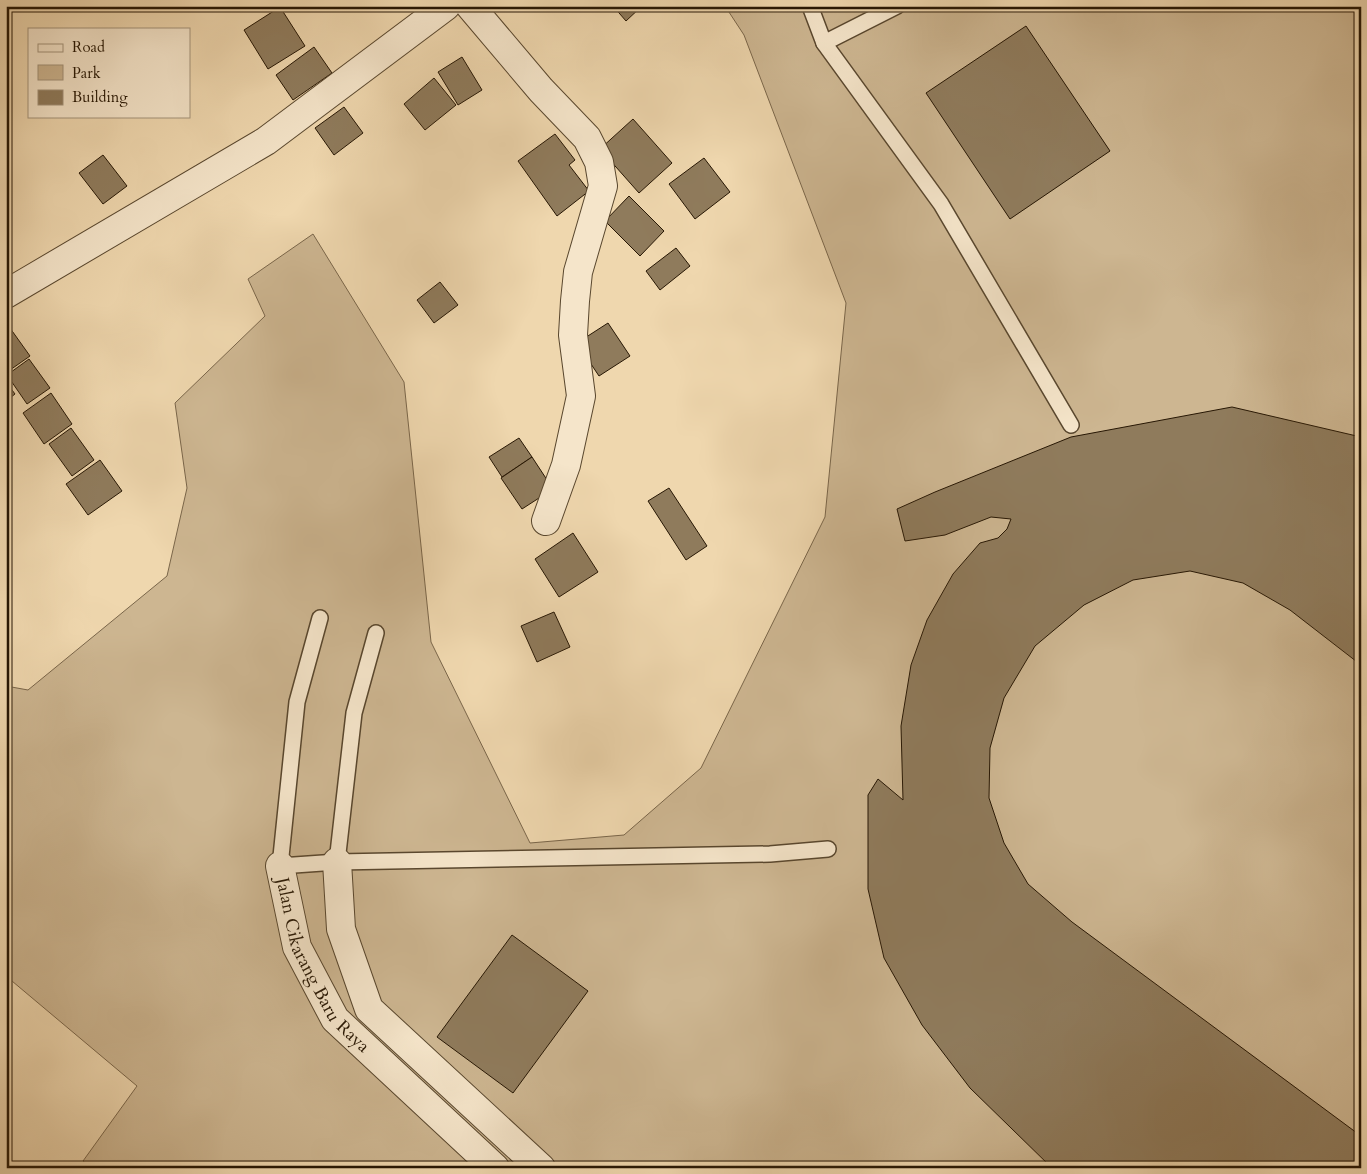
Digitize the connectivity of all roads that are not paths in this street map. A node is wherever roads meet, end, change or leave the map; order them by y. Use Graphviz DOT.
graph roads {
  1 [pos="446,6"];
  2 [pos="470,6"];
  3 [pos="810,6"];
  4 [pos="896,6"];
  5 [pos="824,44"];
  6 [pos="6,294"];
  7 [pos="1071,425"];
  8 [pos="546,521"];
  9 [pos="320,618"];
  10 [pos="376,633"];
  11 [pos="828,850"];
  12 [pos="337,862"];
  13 [pos="280,866"];
  14 [pos="495,1168"];
  15 [pos="541,1168"];
  1 -- 6 [label="street"];
  2 -- 8 [label="street"];
  3 -- 5 [label="lane"];
  4 -- 5 [label="lane"];
  5 -- 7 [label="lane"];
  9 -- 13 [label="lane, Jalan Cikarang Baru Raya"];
  10 -- 12 [label="lane, Jalan Cikarang Baru Raya"];
  11 -- 12 [label="lane"];
  12 -- 13 [label="lane"];
  12 -- 15 [label="street, Jalan Cikarang Baru Raya"];
  13 -- 14 [label="street, Jalan Cikarang Baru Raya"];
}
